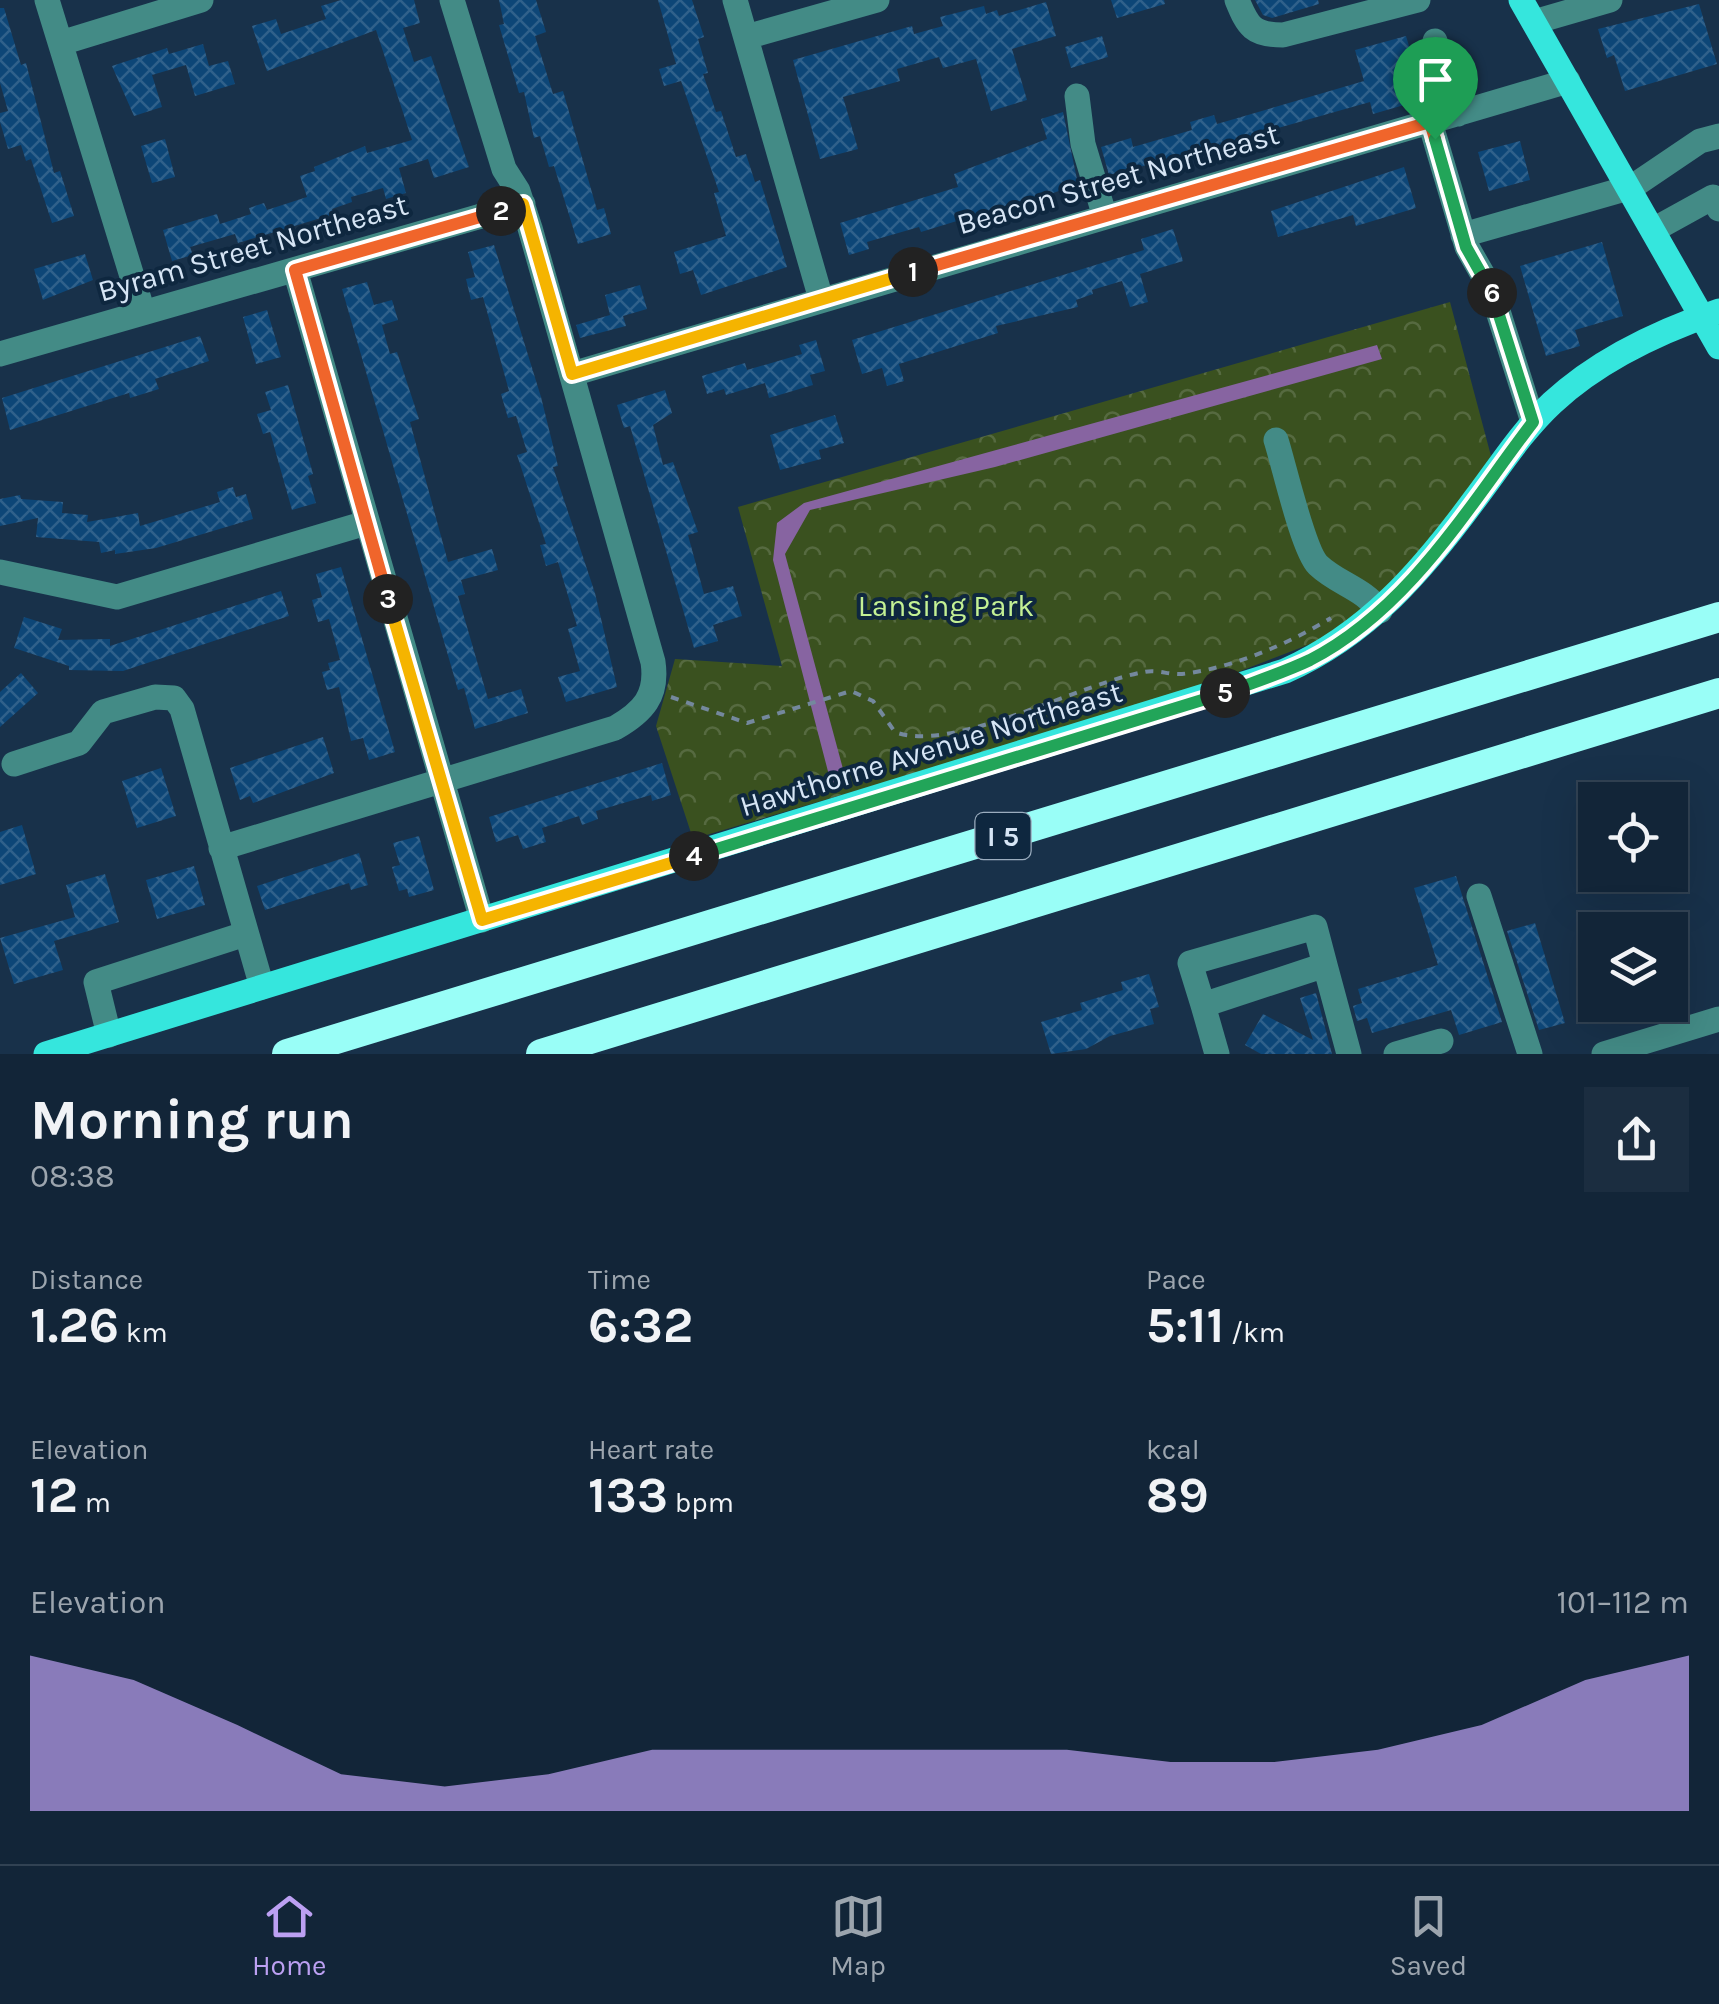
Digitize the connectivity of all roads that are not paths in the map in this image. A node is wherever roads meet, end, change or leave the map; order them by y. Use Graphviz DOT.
graph roads {
  1 [pos="47,0"];
  2 [pos="200,0"];
  3 [pos="452,0"];
  4 [pos="735,0"];
  5 [pos="877,0"];
  6 [pos="1237,0"];
  7 [pos="1418,0"];
  8 [pos="1610,0"];
  9 [pos="1528,11"];
  10 [pos="746,37"];
  11 [pos="1434,41"];
  12 [pos="61,42"];
  13 [pos="1568,82"];
  14 [pos="1077,96"];
  15 [pos="1458,114"];
  16 [pos="1430,122"];
  17 [pos="1719,136"];
  18 [pos="1632,187"];
  19 [pos="523,204"];
  20 [pos="1719,208"];
  21 [pos="1104,216"];
  22 [pos="1655,228"];
  23 [pos="1463,235"];
  24 [pos="295,270"];
  25 [pos="821,299"];
  26 [pos="143,312"];
  27 [pos="1711,314"];
  28 [pos="1719,346"];
  29 [pos="0,354"];
  30 [pos="572,374"];
  31 [pos="1533,422"];
  32 [pos="1276,440"];
  33 [pos="366,523"];
  34 [pos="0,572"];
  35 [pos="1373,602"];
  36 [pos="1719,617"];
  37 [pos="1719,693"];
  38 [pos="14,764"];
  39 [pos="440,781"];
  40 [pos="221,848"];
  41 [pos="1479,896"];
  42 [pos="482,920"];
  43 [pos="245,934"];
  44 [pos="1325,965"];
  45 [pos="262,987"];
  46 [pos="1202,1005"];
  47 [pos="1719,1019"];
  48 [pos="109,1035"];
  49 [pos="1441,1040"];
  50 [pos="1608,1053"];
  51 [pos="46,1054"];
  52 [pos="288,1054"];
  53 [pos="541,1054"];
  54 [pos="1218,1054"];
  55 [pos="1349,1054"];
  56 [pos="1396,1054"];
  57 [pos="1530,1054"];
  1 -- 12 [label="street"];
  2 -- 12 [label="street"];
  3 -- 19 [label="street"];
  4 -- 10 [label="street"];
  5 -- 10 [label="street"];
  6 -- 7 [label="street"];
  8 -- 9 [label="street"];
  9 -- 13 [label="main road"];
  10 -- 25 [label="street"];
  11 -- 15 [label="street"];
  12 -- 26 [label="street"];
  13 -- 15 [label="street, Beacon Street Northeast"];
  13 -- 18 [label="main road"];
  14 -- 21 [label="street"];
  15 -- 16 [label="street, Beacon Street Northeast"];
  16 -- 21 [label="street, Beacon Street Northeast"];
  16 -- 23 [label="street"];
  17 -- 18 [label="street"];
  18 -- 22 [label="main road"];
  18 -- 23 [label="street"];
  19 -- 24 [label="street, Byram Street Northeast"];
  19 -- 30 [label="street"];
  20 -- 22 [label="street"];
  21 -- 25 [label="street, Beacon Street Northeast"];
  22 -- 27 [label="main road"];
  23 -- 31 [label="street"];
  24 -- 26 [label="street, Byram Street Northeast"];
  24 -- 33 [label="street"];
  25 -- 30 [label="street, Beacon Street Northeast"];
  26 -- 29 [label="street, Byram Street Northeast"];
  27 -- 28 [label="main road"];
  27 -- 31 [label="main road, Hawthorne Avenue Northeast"];
  30 -- 39 [label="street"];
  31 -- 35 [label="main road, Hawthorne Avenue Northeast"];
  32 -- 35 [label="street"];
  33 -- 34 [label="street"];
  33 -- 39 [label="street"];
  35 -- 42 [label="main road, Hawthorne Avenue Northeast"];
  36 -- 52 [label="highway, I 5"];
  37 -- 53 [label="highway, I 5"];
  38 -- 40 [label="street"];
  39 -- 40 [label="street"];
  39 -- 42 [label="street"];
  40 -- 43 [label="street"];
  41 -- 57 [label="street"];
  42 -- 45 [label="main road, Hawthorne Avenue Northeast"];
  43 -- 45 [label="street"];
  43 -- 48 [label="street"];
  44 -- 46 [label="street"];
  44 -- 46 [label="street"];
  44 -- 55 [label="street"];
  45 -- 48 [label="main road, Hawthorne Avenue Northeast"];
  46 -- 54 [label="street"];
  47 -- 50 [label="street"];
  48 -- 51 [label="main road, Hawthorne Avenue Northeast"];
  49 -- 56 [label="street"];
}
